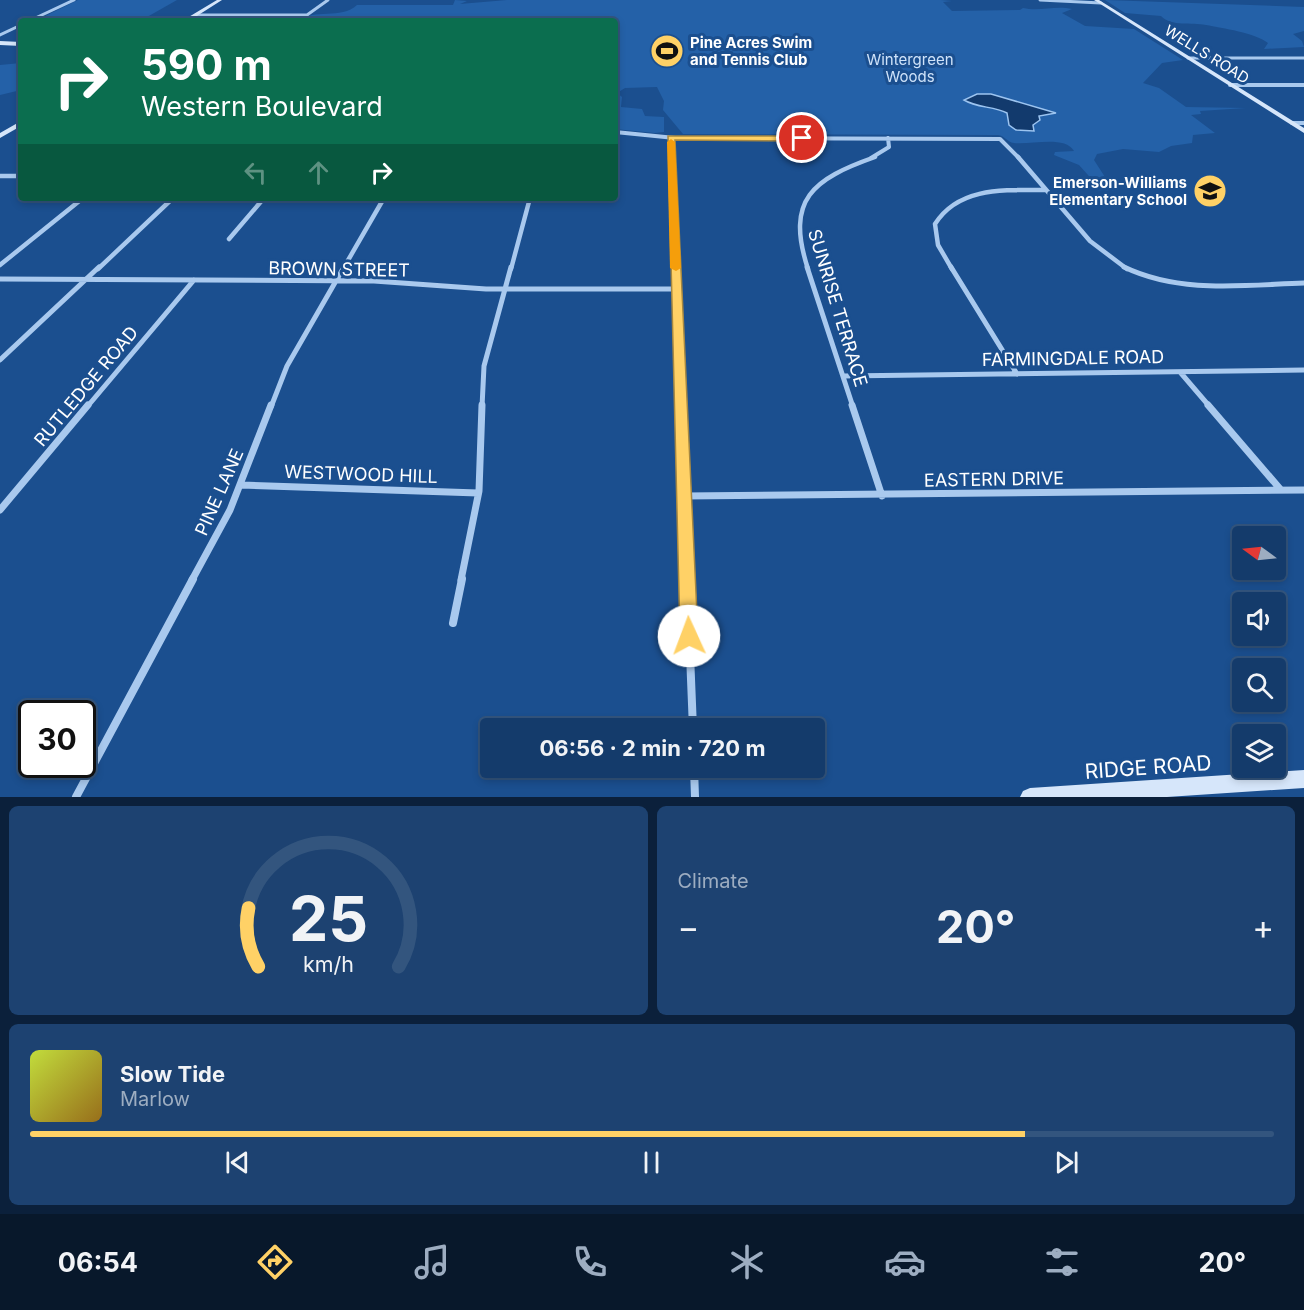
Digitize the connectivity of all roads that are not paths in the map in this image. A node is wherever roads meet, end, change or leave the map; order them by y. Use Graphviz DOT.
graph roads {
  1 [pos="74,0"];
  2 [pos="219,0"];
  3 [pos="328,0"];
  4 [pos="1040,0"];
  5 [pos="1098,1"];
  6 [pos="196,15"];
  7 [pos="35,18"];
  8 [pos="190,18"];
  9 [pos="18,26"];
  10 [pos="0,35"];
  11 [pos="0,43"];
  12 [pos="18,44"];
  13 [pos="1188,58"];
  14 [pos="1304,58"];
  15 [pos="1230,85"];
  16 [pos="1304,85"];
  17 [pos="1292,123"];
  18 [pos="1304,123"];
  19 [pos="18,125"];
  20 [pos="1304,131"];
  21 [pos="618,132"];
  22 [pos="0,136"];
  23 [pos="671,138"];
  24 [pos="888,138"];
  25 [pos="0,176"];
  26 [pos="18,176"];
  27 [pos="1046,190"];
  28 [pos="79,201"];
  29 [pos="170,201"];
  30 [pos="261,201"];
  31 [pos="382,201"];
  32 [pos="529,201"];
  33 [pos="229,239"];
  34 [pos="0,266"];
  35 [pos="0,279"];
  36 [pos="89,280"];
  37 [pos="194,280"];
  38 [pos="336,281"];
  39 [pos="1304,283"];
  40 [pos="504,289"];
  41 [pos="676,289"];
  42 [pos="0,360"];
  43 [pos="1304,370"];
  44 [pos="1180,372"];
  45 [pos="1017,374"];
  46 [pos="843,376"];
  47 [pos="242,485"];
  48 [pos="1281,490"];
  49 [pos="1304,490"];
  50 [pos="478,493"];
  51 [pos="684,496"];
  52 [pos="882,496"];
  53 [pos="0,510"];
  54 [pos="453,622"];
  55 [pos="693,718"];
  56 [pos="694,778"];
  57 [pos="1304,780"];
  58 [pos="76,797"];
  59 [pos="695,797"];
  60 [pos="1030,797"];
  1 -- 7 [label="street"];
  2 -- 6 [label="main road"];
  3 -- 6 [label="street"];
  4 -- 5 [label="street"];
  5 -- 13 [label="main road, WELLS ROAD"];
  6 -- 8 [label="main road"];
  9 -- 10 [label="street"];
  11 -- 12 [label="main road"];
  13 -- 14 [label="street"];
  13 -- 15 [label="main road, WELLS ROAD"];
  15 -- 16 [label="street"];
  15 -- 17 [label="main road, WELLS ROAD"];
  17 -- 18 [label="street"];
  17 -- 20 [label="main road, WELLS ROAD"];
  19 -- 22 [label="main road"];
  21 -- 23 [label="street"];
  23 -- 24 [label="street"];
  23 -- 41 [label="street"];
  24 -- 27 [label="street"];
  24 -- 46 [label="street, SUNRISE TERRACE"];
  25 -- 26 [label="street"];
  27 -- 39 [label="street"];
  27 -- 45 [label="street"];
  28 -- 34 [label="street"];
  29 -- 36 [label="street"];
  30 -- 33 [label="street"];
  31 -- 38 [label="street, PINE LANE"];
  32 -- 40 [label="street"];
  35 -- 36 [label="street, BROWN STREET"];
  36 -- 37 [label="street, BROWN STREET"];
  36 -- 42 [label="street"];
  37 -- 38 [label="street, BROWN STREET"];
  37 -- 53 [label="street, RUTLEDGE ROAD"];
  38 -- 40 [label="street, BROWN STREET"];
  38 -- 47 [label="street, PINE LANE"];
  40 -- 41 [label="street, BROWN STREET"];
  40 -- 50 [label="street"];
  41 -- 51 [label="street"];
  43 -- 44 [label="street, FARMINGDALE ROAD"];
  44 -- 45 [label="street, FARMINGDALE ROAD"];
  44 -- 48 [label="street"];
  45 -- 46 [label="street, FARMINGDALE ROAD"];
  46 -- 52 [label="street, SUNRISE TERRACE"];
  47 -- 50 [label="street, WESTWOOD HILL"];
  47 -- 58 [label="street, PINE LANE"];
  48 -- 49 [label="street, EASTERN DRIVE"];
  48 -- 52 [label="street, EASTERN DRIVE"];
  50 -- 54 [label="street"];
  51 -- 52 [label="street, EASTERN DRIVE"];
  51 -- 55 [label="street"];
  56 -- 59 [label="street"];
  57 -- 60 [label="main road, RIDGE ROAD"];
}
